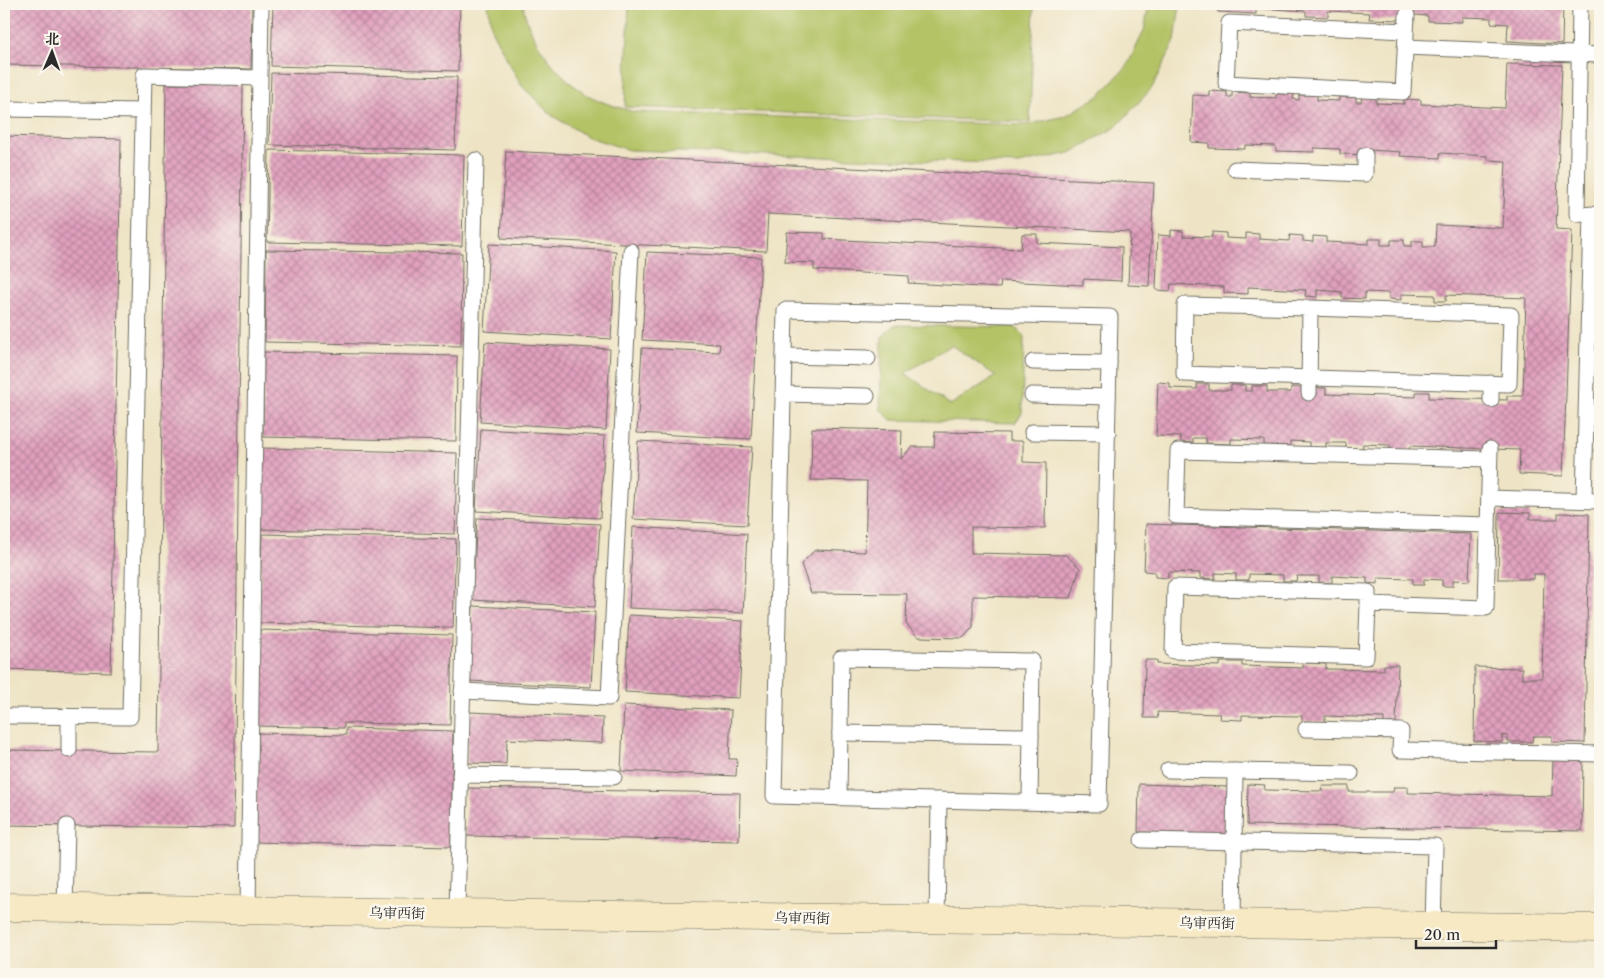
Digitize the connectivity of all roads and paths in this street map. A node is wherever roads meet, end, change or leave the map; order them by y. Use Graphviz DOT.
graph roads {
  1 [pos="261,4"];
  2 [pos="1580,4"];
  3 [pos="1407,14"];
  4 [pos="1406,31"];
  5 [pos="1405,47"];
  6 [pos="1579,54"];
  7 [pos="1600,55"];
  8 [pos="259,78"];
  9 [pos="4,109"];
  10 [pos="143,110"];
  11 [pos="1365,155"];
  12 [pos="476,160"];
  13 [pos="1235,169"];
  14 [pos="1596,214"];
  15 [pos="632,251"];
  16 [pos="1310,308"];
  17 [pos="784,356"];
  18 [pos="868,358"];
  19 [pos="1033,362"];
  20 [pos="1109,363"];
  21 [pos="1309,376"];
  22 [pos="1491,383"];
  23 [pos="1309,393"];
  24 [pos="783,394"];
  25 [pos="867,396"];
  26 [pos="1032,396"];
  27 [pos="1108,397"];
  28 [pos="1491,400"];
  29 [pos="1032,432"];
  30 [pos="1108,433"];
  31 [pos="1489,498"];
  32 [pos="1584,500"];
  33 [pos="1600,501"];
  34 [pos="1488,525"];
  35 [pos="1368,604"];
  36 [pos="462,691"];
  37 [pos="4,716"];
  38 [pos="69,716"];
  39 [pos="1306,729"];
  40 [pos="840,733"];
  41 [pos="1031,736"];
  42 [pos="69,750"];
  43 [pos="1600,754"];
  44 [pos="1168,770"];
  45 [pos="1235,771"];
  46 [pos="1351,773"];
  47 [pos="460,775"];
  48 [pos="614,777"];
  49 [pos="839,798"];
  50 [pos="939,800"];
  51 [pos="1030,802"];
  52 [pos="67,826"];
  53 [pos="1142,840"];
  54 [pos="1234,842"];
  55 [pos="4,907"];
  56 [pos="65,908"];
  57 [pos="248,911"];
  58 [pos="457,914"];
  59 [pos="938,920"];
  60 [pos="1233,923"];
  61 [pos="1434,926"];
  62 [pos="1600,928"];
  1 -- 8 [label="lane"];
  2 -- 6 [label="lane"];
  3 -- 4 [label="lane"];
  4 -- 5 [label="lane"];
  4 -- 5 [label="lane"];
  5 -- 6 [label="lane"];
  6 -- 7 [label="lane"];
  6 -- 14 [label="lane"];
  8 -- 10 [label="lane"];
  8 -- 57 [label="lane"];
  9 -- 10 [label="lane"];
  10 -- 38 [label="lane"];
  11 -- 13 [label="lane"];
  12 -- 36 [label="lane"];
  14 -- 32 [label="lane"];
  15 -- 36 [label="lane"];
  16 -- 21 [label="lane"];
  16 -- 21 [label="lane"];
  16 -- 22 [label="lane"];
  17 -- 18 [label="lane"];
  17 -- 20 [label="lane"];
  17 -- 24 [label="lane"];
  19 -- 20 [label="lane"];
  20 -- 27 [label="lane"];
  21 -- 22 [label="lane"];
  21 -- 23 [label="lane"];
  22 -- 28 [label="lane"];
  24 -- 25 [label="lane"];
  24 -- 49 [label="lane"];
  26 -- 27 [label="lane"];
  27 -- 30 [label="lane"];
  29 -- 30 [label="lane"];
  30 -- 51 [label="lane"];
  31 -- 32 [label="lane"];
  31 -- 34 [label="lane"];
  31 -- 34 [label="lane"];
  32 -- 33 [label="lane"];
  34 -- 35 [label="lane"];
  35 -- 35 [label="lane"];
  36 -- 47 [label="lane"];
  37 -- 38 [label="lane"];
  38 -- 42 [label="lane"];
  39 -- 43 [label="lane"];
  40 -- 41 [label="lane"];
  40 -- 41 [label="lane"];
  40 -- 49 [label="lane"];
  41 -- 51 [label="lane"];
  44 -- 45 [label="lane"];
  45 -- 46 [label="lane"];
  45 -- 54 [label="lane"];
  47 -- 48 [label="lane"];
  47 -- 58 [label="lane"];
  49 -- 50 [label="lane"];
  50 -- 51 [label="lane"];
  50 -- 59 [label="lane"];
  52 -- 56 [label="lane"];
  53 -- 54 [label="lane"];
  54 -- 60 [label="lane"];
  54 -- 61 [label="lane"];
  55 -- 56 [label="main road, 乌审西街"];
  56 -- 57 [label="main road, 乌审西街"];
  57 -- 58 [label="main road, 乌审西街"];
  58 -- 59 [label="main road, 乌审西街"];
  59 -- 60 [label="main road, 乌审西街"];
  60 -- 61 [label="main road, 乌审西街"];
  61 -- 62 [label="main road, 乌审西街"];
}
